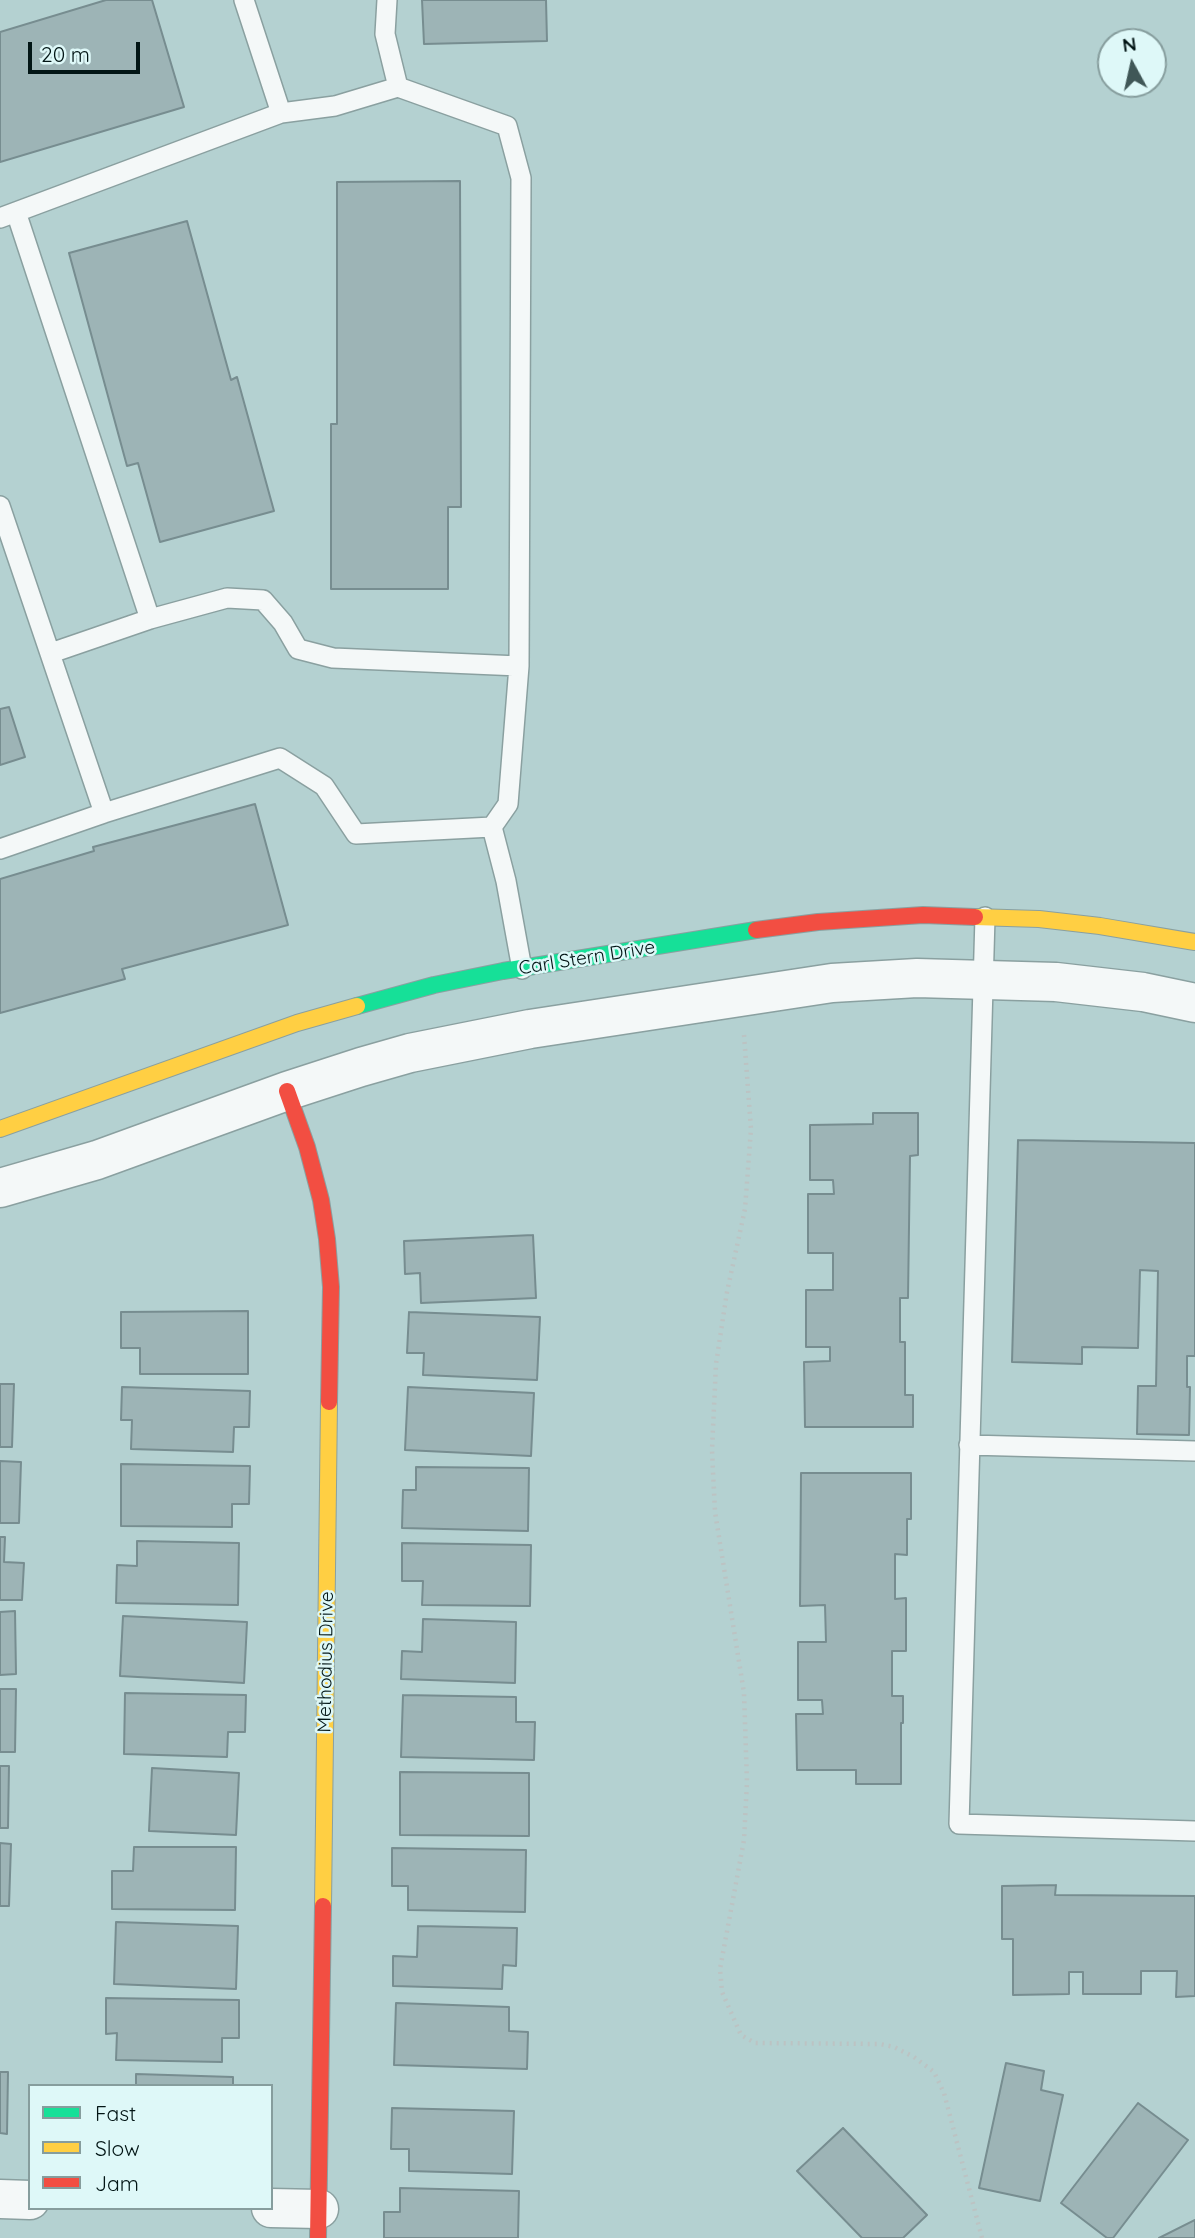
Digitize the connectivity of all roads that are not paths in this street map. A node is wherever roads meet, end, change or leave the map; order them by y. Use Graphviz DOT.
graph roads {
  1 [pos="244,0"];
  2 [pos="387,0"];
  3 [pos="398,87"];
  4 [pos="281,113"];
  5 [pos="8,215"];
  6 [pos="0,506"];
  7 [pos="150,619"];
  8 [pos="51,653"];
  9 [pos="519,666"];
  10 [pos="104,813"];
  11 [pos="492,827"];
  12 [pos="0,849"];
  13 [pos="985,917"];
  14 [pos="1195,942"];
  15 [pos="522,969"];
  16 [pos="983,979"];
  17 [pos="1195,1003"];
  18 [pos="287,1091"];
  19 [pos="0,1129"];
  20 [pos="0,1188"];
  21 [pos="970,1446"];
  22 [pos="1195,1451"];
  23 [pos="1195,1831"];
  24 [pos="0,2199"];
  25 [pos="28,2200"];
  26 [pos="273,2209"];
  27 [pos="319,2224"];
  1 -- 4 [label="lane"];
  2 -- 3 [label="lane"];
  3 -- 4 [label="lane"];
  3 -- 9 [label="lane"];
  4 -- 5 [label="lane"];
  5 -- 7 [label="lane"];
  6 -- 8 [label="lane"];
  7 -- 8 [label="lane"];
  7 -- 9 [label="lane"];
  8 -- 10 [label="lane"];
  9 -- 11 [label="lane"];
  10 -- 11 [label="lane"];
  10 -- 12 [label="lane"];
  11 -- 15 [label="lane"];
  13 -- 14 [label="street, Carl Stern Drive"];
  13 -- 15 [label="street, Carl Stern Drive"];
  13 -- 16 [label="lane"];
  15 -- 19 [label="street, Carl Stern Drive"];
  16 -- 17 [label="street"];
  16 -- 18 [label="street"];
  16 -- 21 [label="lane"];
  18 -- 20 [label="street"];
  18 -- 27 [label="street, Methodius Drive"];
  21 -- 22 [label="lane"];
  21 -- 23 [label="lane"];
  24 -- 25 [label="street"];
  26 -- 27 [label="street"];
}
